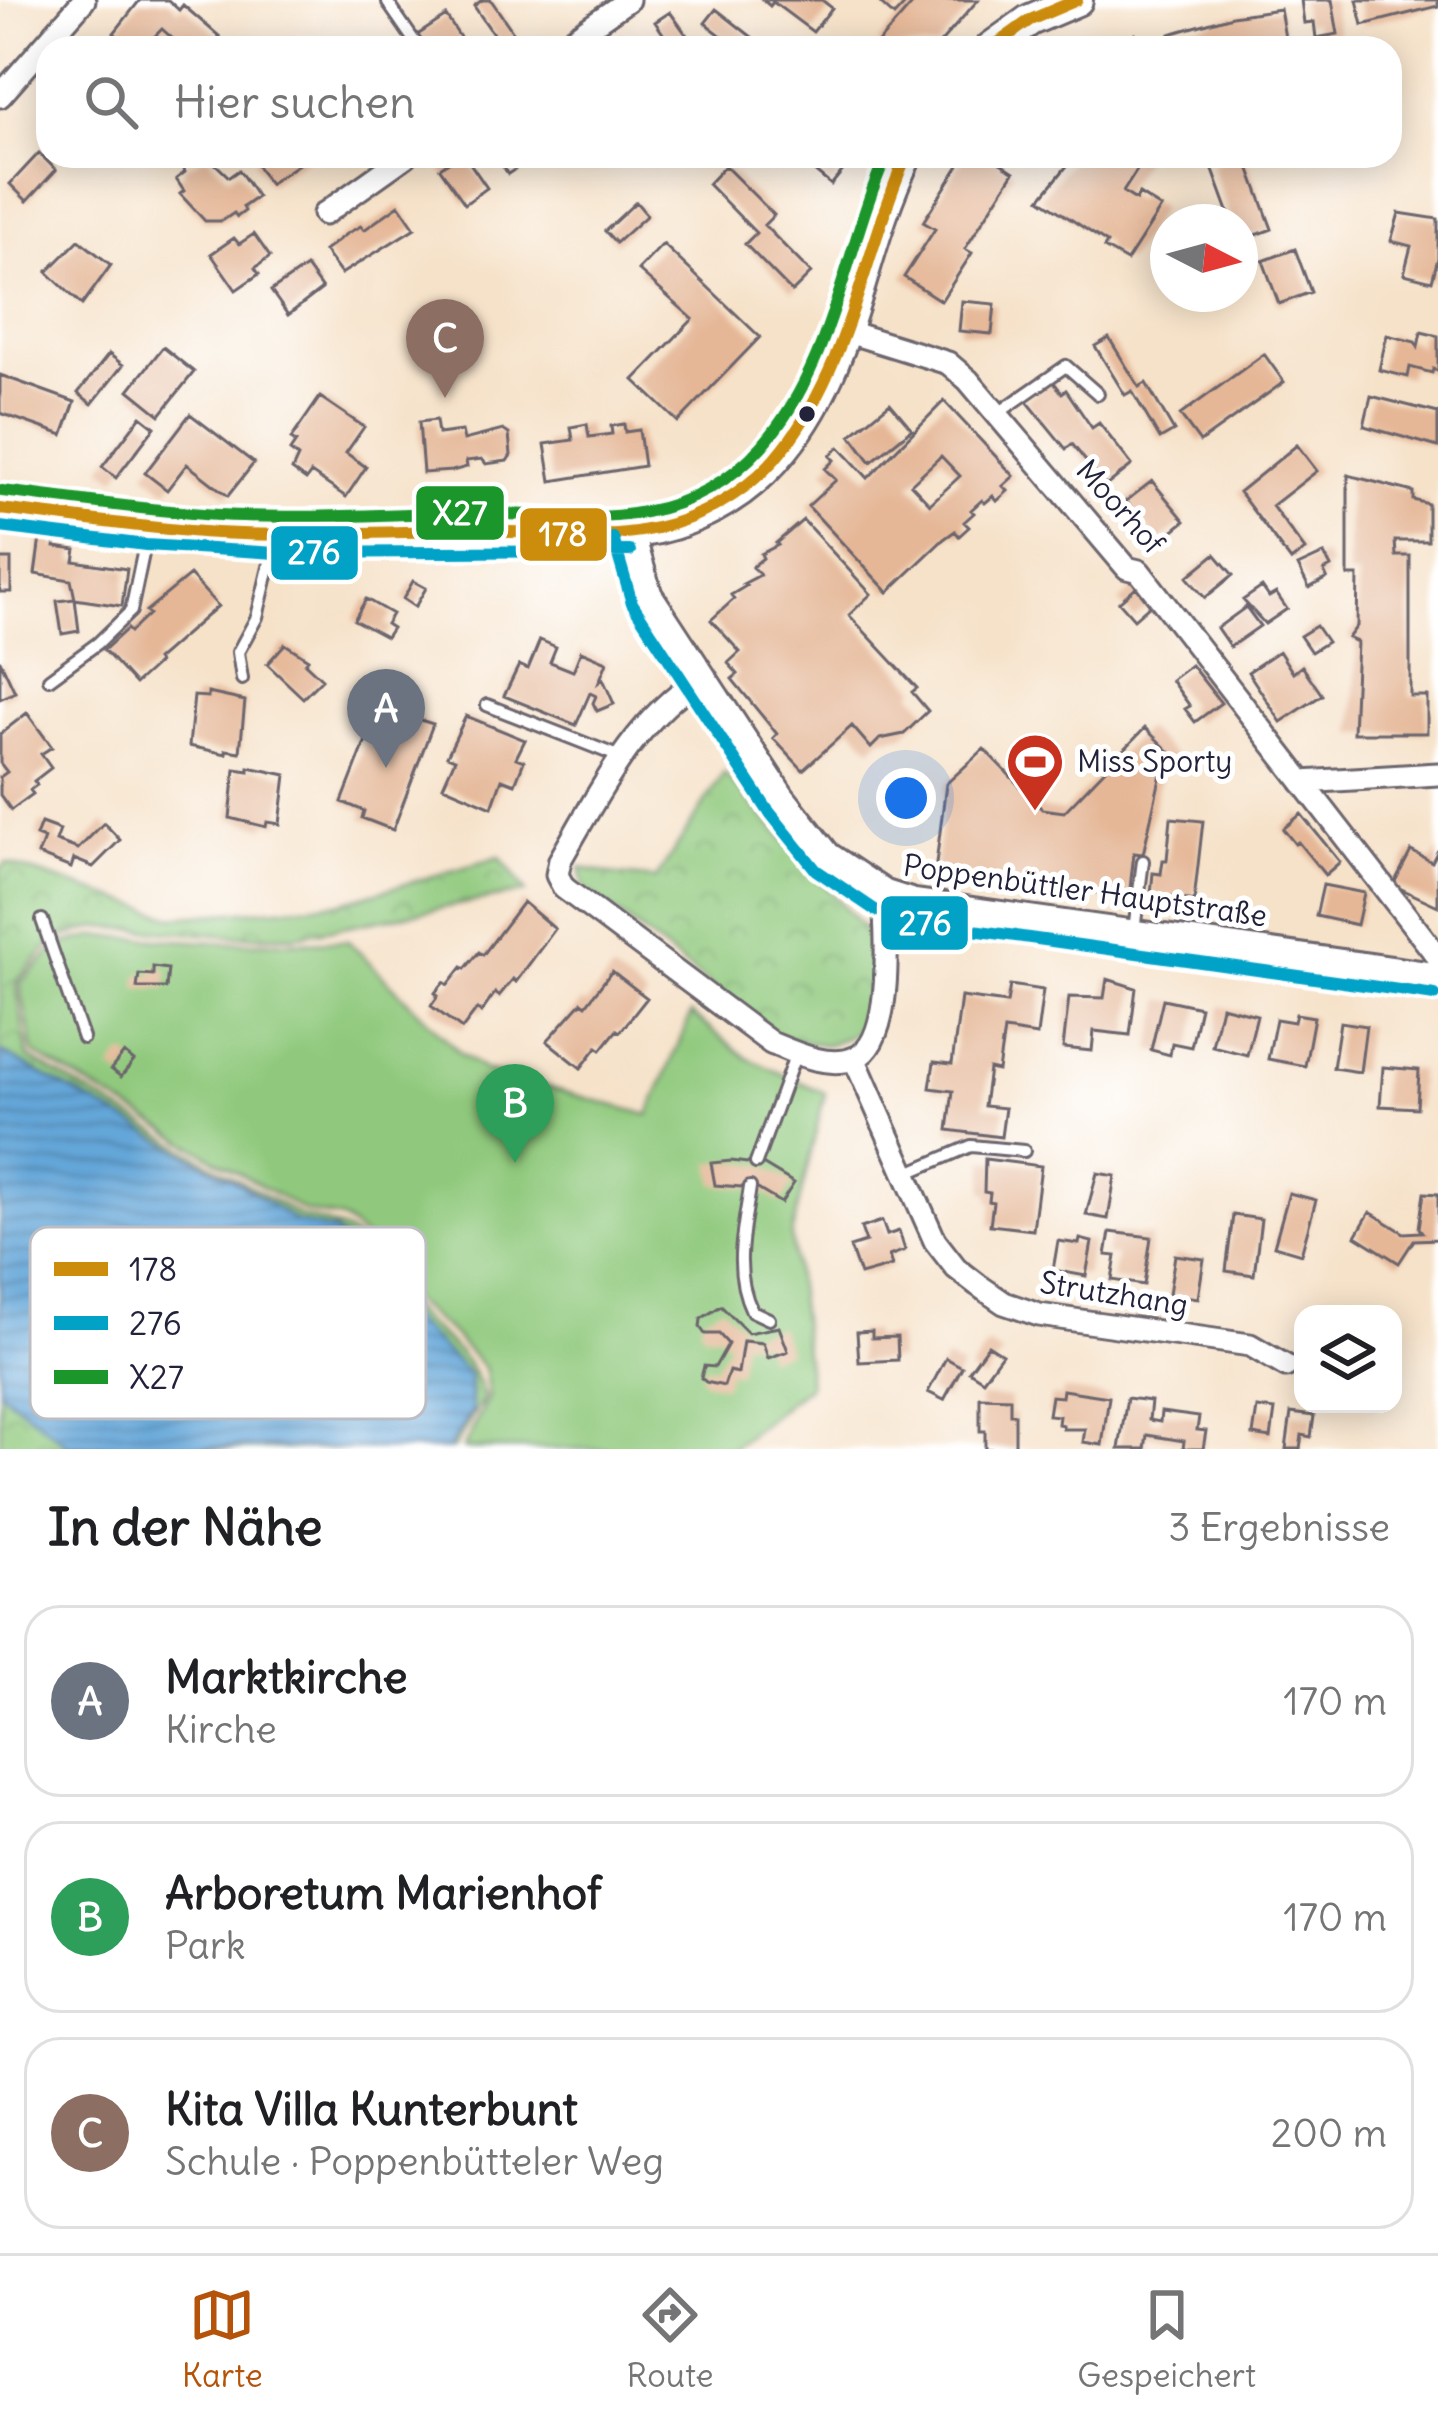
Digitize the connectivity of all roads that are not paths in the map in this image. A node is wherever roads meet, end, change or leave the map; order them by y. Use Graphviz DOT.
graph roads {
  1 [pos="84,0"];
  2 [pos="628,0"];
  3 [pos="1077,0"];
  4 [pos="388,3"];
  5 [pos="52,36"];
  6 [pos="411,36"];
  7 [pos="576,36"];
  8 [pos="1008,36"];
  9 [pos="36,55"];
  10 [pos="0,96"];
  11 [pos="389,168"];
  12 [pos="900,168"];
  13 [pos="325,214"];
  14 [pos="848,332"];
  15 [pos="1098,394"];
  16 [pos="998,414"];
  17 [pos="0,509"];
  18 [pos="148,526"];
  19 [pos="630,532"];
  20 [pos="277,535"];
  21 [pos="701,677"];
  22 [pos="49,679"];
  23 [pos="242,679"];
  24 [pos="487,705"];
  25 [pos="620,758"];
  26 [pos="1437,777"];
  27 [pos="1302,782"];
  28 [pos="1143,861"];
  29 [pos="884,894"];
  30 [pos="42,920"];
  31 [pos="1134,933"];
  32 [pos="1438,956"];
  33 [pos="1438,977"];
  34 [pos="83,1038"];
  35 [pos="796,1053"];
  36 [pos="854,1058"];
  37 [pos="1024,1150"];
  38 [pos="756,1163"];
  39 [pos="908,1173"];
  40 [pos="750,1187"];
  41 [pos="769,1319"];
  42 [pos="1286,1366"];
  1 -- 5 [label="street"];
  2 -- 7 [label="street"];
  3 -- 8 [label="main road"];
  4 -- 6 [label="lane"];
  9 -- 10 [label="street"];
  11 -- 13 [label="street"];
  12 -- 14 [label="main road"];
  14 -- 16 [label="street, Moorhof"];
  14 -- 19 [label="main road"];
  15 -- 16 [label="lane"];
  16 -- 27 [label="street, Moorhof"];
  17 -- 18 [label="main road"];
  18 -- 20 [label="main road"];
  18 -- 22 [label="lane"];
  19 -- 20 [label="main road"];
  19 -- 21 [label="street, Poppenbüttler Hauptstraße"];
  20 -- 23 [label="lane"];
  21 -- 25 [label="street"];
  21 -- 29 [label="street, Poppenbüttler Hauptstraße"];
  24 -- 25 [label="lane"];
  25 -- 35 [label="street"];
  26 -- 27 [label="street"];
  27 -- 32 [label="street, Moorhof"];
  28 -- 31 [label="lane"];
  29 -- 31 [label="street, Poppenbüttler Hauptstraße"];
  29 -- 36 [label="street"];
  30 -- 34 [label="lane"];
  31 -- 33 [label="street, Poppenbüttler Hauptstraße"];
  35 -- 36 [label="street"];
  35 -- 38 [label="lane"];
  36 -- 39 [label="street, Strutzhang"];
  37 -- 39 [label="lane"];
  39 -- 42 [label="street, Strutzhang"];
  40 -- 41 [label="lane"];
}
